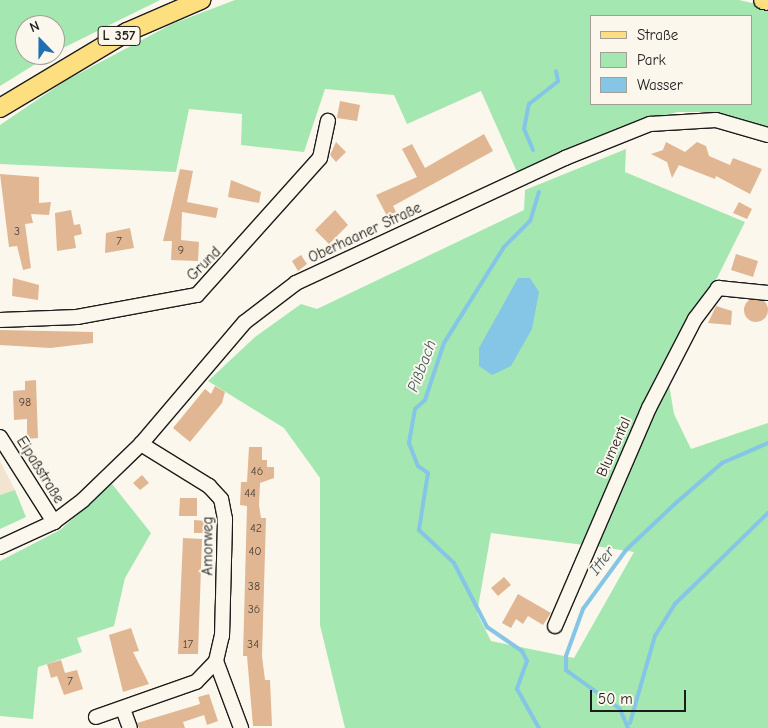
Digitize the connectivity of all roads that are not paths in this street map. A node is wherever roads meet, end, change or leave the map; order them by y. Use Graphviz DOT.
graph roads {
  1 [pos="201,0"];
  2 [pos="763,0"];
  3 [pos="768,1"];
  4 [pos="0,108"];
  5 [pos="328,121"];
  6 [pos="768,135"];
  7 [pos="768,293"];
  8 [pos="0,320"];
  9 [pos="0,437"];
  10 [pos="141,444"];
  11 [pos="54,522"];
  12 [pos="0,547"];
  13 [pos="555,626"];
  14 [pos="216,661"];
  15 [pos="123,709"];
  16 [pos="96,718"];
  17 [pos="130,728"];
  18 [pos="241,728"];
  1 -- 4 [label="main road, L 357"];
  2 -- 3 [label="main road"];
  5 -- 8 [label="street, Grund"];
  6 -- 10 [label="street, Oberhaaner Straße"];
  7 -- 13 [label="street, Blumental"];
  9 -- 11 [label="street, Eipaßstraße"];
  10 -- 11 [label="street, Oberhaaner Straße"];
  10 -- 14 [label="street, Amorweg"];
  11 -- 12 [label="street, Eipaßstraße"];
  14 -- 15 [label="street"];
  14 -- 18 [label="street"];
  15 -- 16 [label="street"];
  15 -- 17 [label="street"];
}
